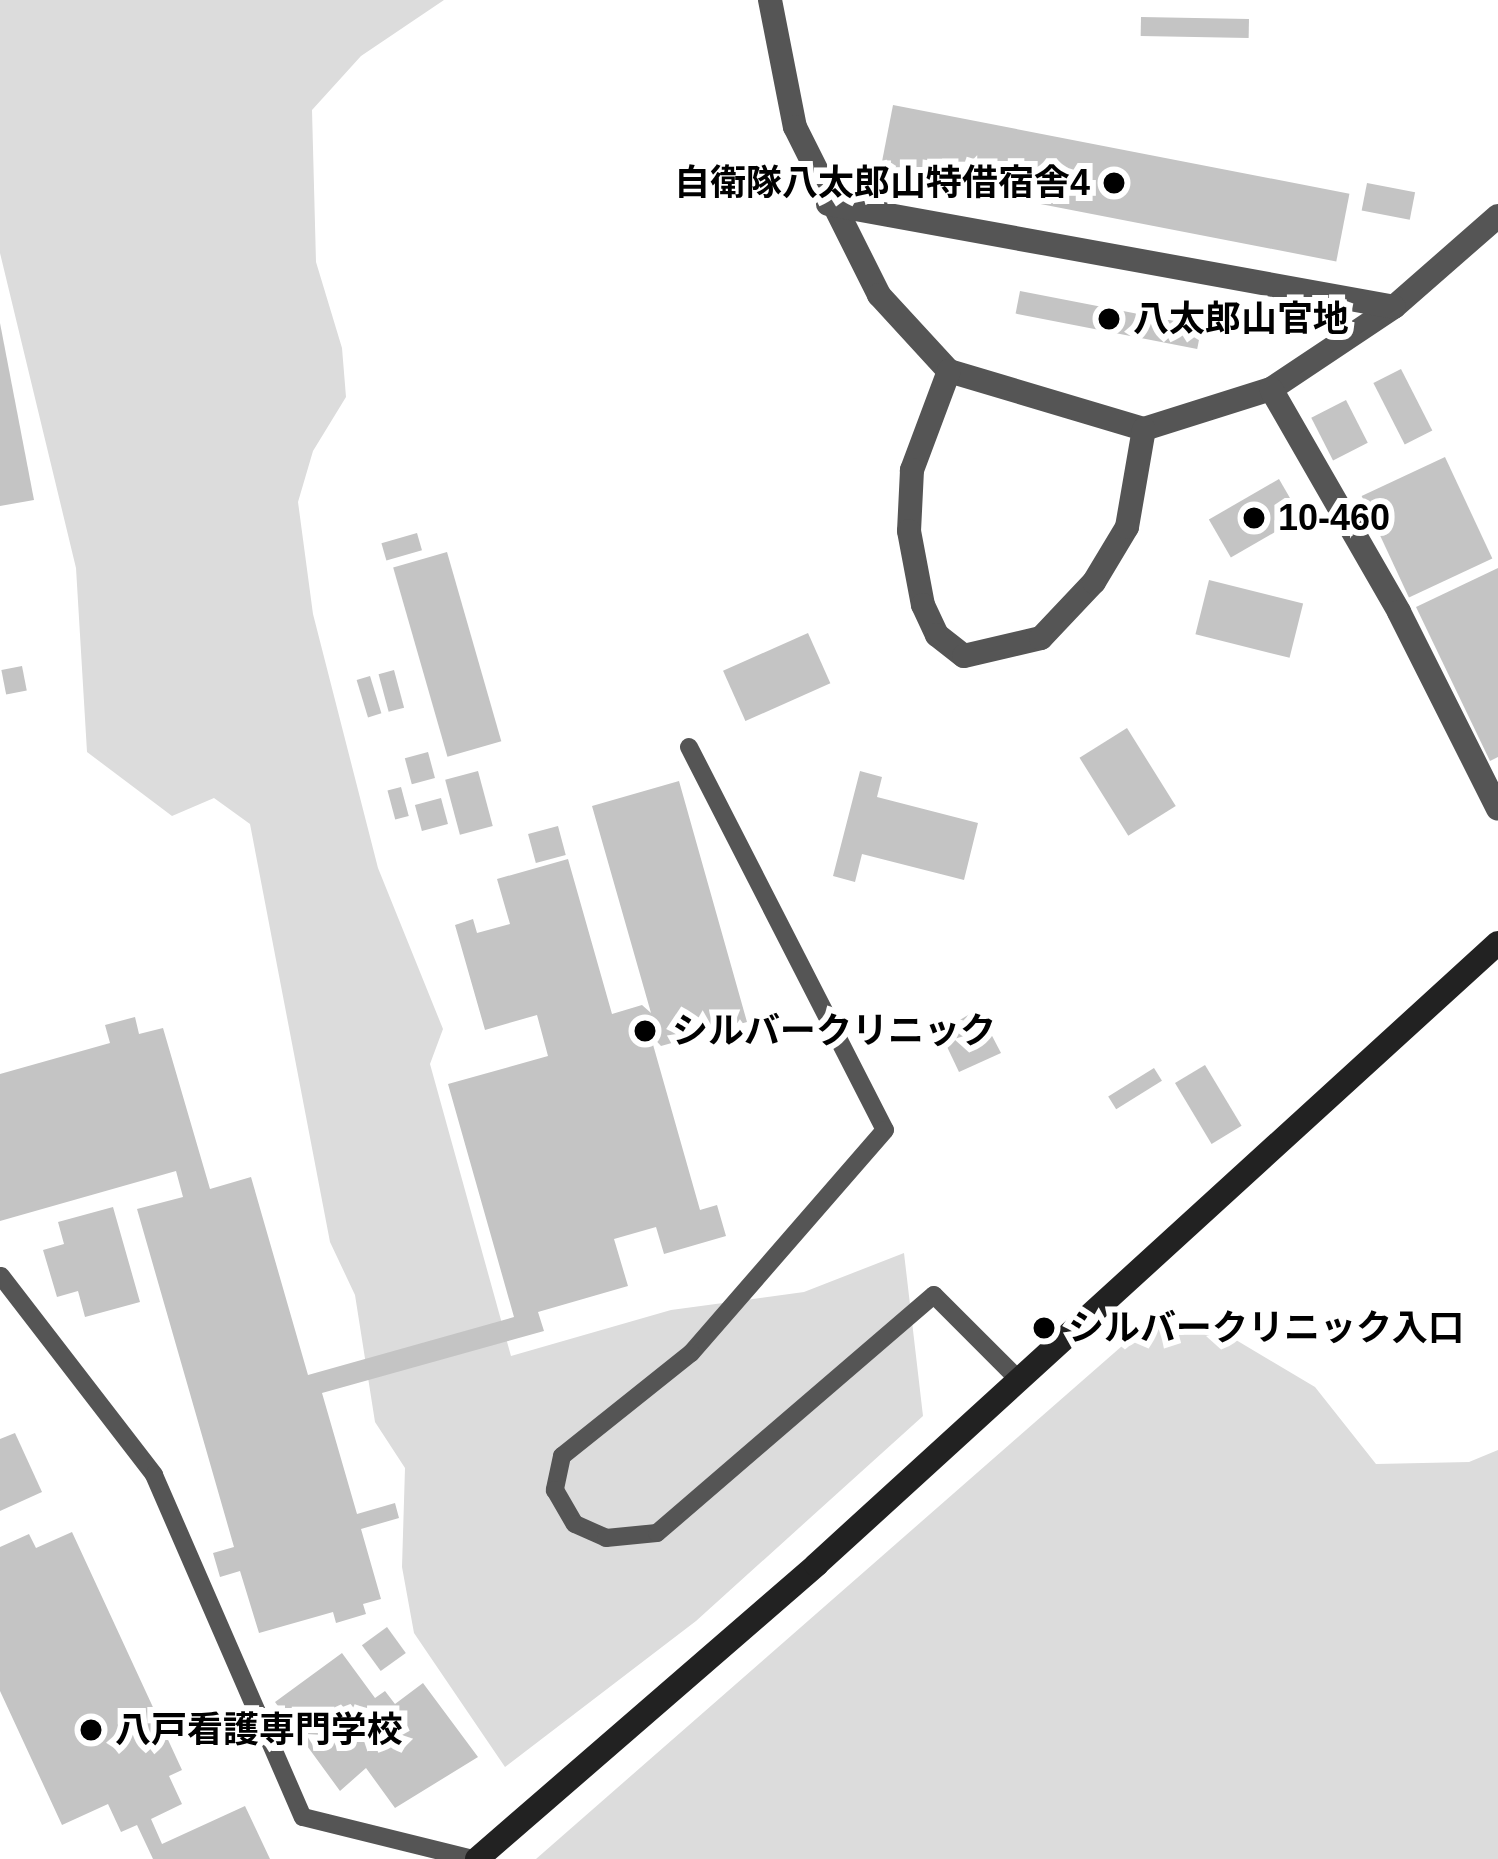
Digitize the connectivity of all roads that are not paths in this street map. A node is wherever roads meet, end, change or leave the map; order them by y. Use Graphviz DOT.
graph roads {
  1 [pos="770,0"];
  2 [pos="828,204"];
  3 [pos="1498,216"];
  4 [pos="1394,307"];
  5 [pos="949,371"];
  6 [pos="1271,388"];
  7 [pos="1144,429"];
  8 [pos="689,747"];
  9 [pos="1498,809"];
  10 [pos="1498,943"];
  11 [pos="1,1276"];
  12 [pos="1019,1380"];
  13 [pos="475,1859"];
  1 -- 2 [label="street"];
  2 -- 4 [label="street"];
  2 -- 5 [label="street"];
  3 -- 4 [label="street"];
  4 -- 6 [label="street"];
  5 -- 7 [label="street"];
  5 -- 7 [label="street"];
  6 -- 7 [label="street"];
  6 -- 9 [label="street"];
  8 -- 12 [label="lane"];
  10 -- 12 [label="street"];
  11 -- 13 [label="lane"];
  12 -- 13 [label="street"];
}
